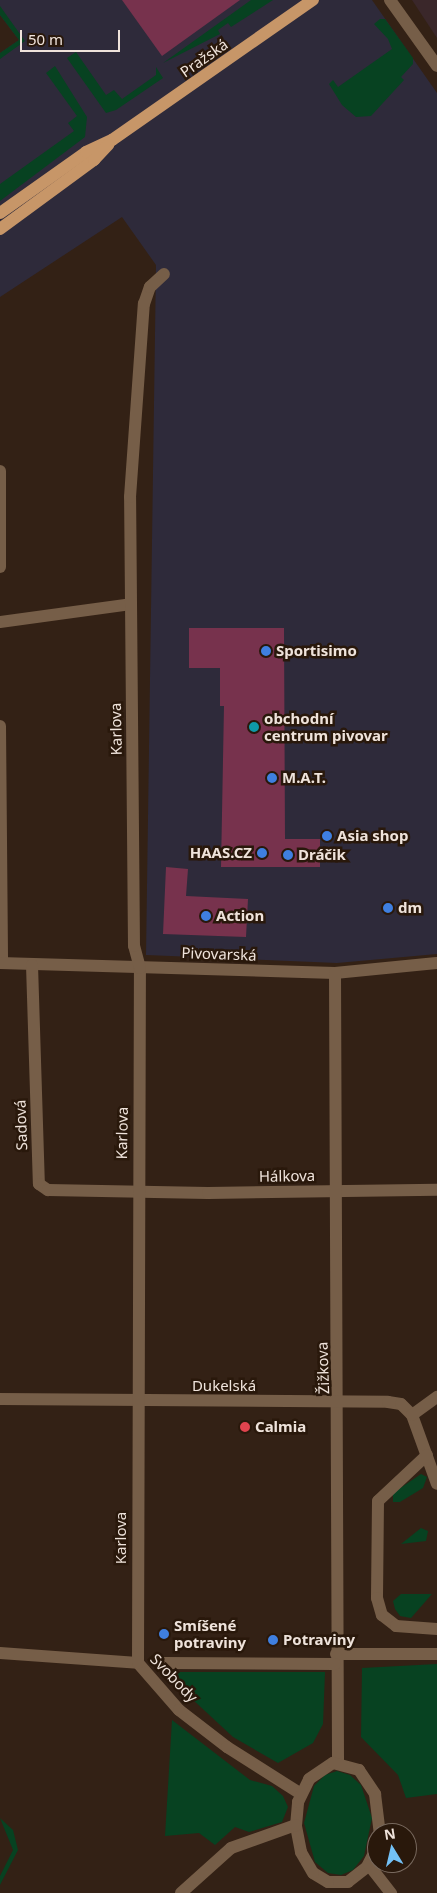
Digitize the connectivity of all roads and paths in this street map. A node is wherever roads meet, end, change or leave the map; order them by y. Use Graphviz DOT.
graph roads {
  1 [pos="312,0"];
  2 [pos="390,0"];
  3 [pos="437,66"];
  4 [pos="112,140"];
  5 [pos="0,213"];
  6 [pos="0,230"];
  7 [pos="164,274"];
  8 [pos="0,471"];
  9 [pos="0,567"];
  10 [pos="131,604"];
  11 [pos="0,622"];
  12 [pos="0,726"];
  13 [pos="1,963"];
  14 [pos="437,963"];
  15 [pos="32,965"];
  16 [pos="140,968"];
  17 [pos="335,973"];
  18 [pos="138,1190"];
  19 [pos="437,1190"];
  20 [pos="335,1191"];
  21 [pos="437,1397"];
  22 [pos="0,1399"];
  23 [pos="340,1400"];
  24 [pos="137,1402"];
  25 [pos="412,1416"];
  26 [pos="432,1458"];
  27 [pos="437,1484"];
  28 [pos="437,1628"];
  29 [pos="0,1653"];
  30 [pos="437,1654"];
  31 [pos="336,1659"];
  32 [pos="138,1663"];
  33 [pos="163,1663"];
  34 [pos="338,1762"];
  35 [pos="301,1794"];
  36 [pos="380,1823"];
  37 [pos="296,1825"];
  38 [pos="367,1867"];
  39 [pos="375,1873"];
  40 [pos="338,1889"];
  41 [pos="181,1893"];
  42 [pos="391,1893"];
  1 -- 4 [label="main road, Pražská"];
  2 -- 3 [label="street"];
  4 -- 5 [label="main road, Pražská"];
  4 -- 6 [label="main road, Pražská"];
  7 -- 10 [label="street, Karlova"];
  8 -- 9 [label="street"];
  10 -- 11 [label="street"];
  10 -- 16 [label="street, Karlova"];
  12 -- 13 [label="street"];
  13 -- 15 [label="street, Pivovarská"];
  14 -- 17 [label="street, Pivovarská"];
  15 -- 16 [label="street, Pivovarská"];
  15 -- 18 [label="street, Sadová"];
  16 -- 17 [label="street, Pivovarská"];
  16 -- 18 [label="street, Karlova"];
  17 -- 20 [label="street, Žižkova"];
  18 -- 20 [label="street, Hálkova"];
  18 -- 24 [label="street, Karlova"];
  19 -- 20 [label="street, Hálkova"];
  20 -- 23 [label="street, Žižkova"];
  21 -- 25 [label="street"];
  22 -- 24 [label="street, Dukelská"];
  23 -- 24 [label="street, Dukelská"];
  23 -- 25 [label="street, Dukelská"];
  23 -- 31 [label="street, Žižkova"];
  24 -- 32 [label="street, Karlova"];
  25 -- 26 [label="street"];
  26 -- 27 [label="street"];
  26 -- 28 [label="street"];
  29 -- 32 [label="street, Svobody"];
  30 -- 31 [label="street, Svobody"];
  31 -- 33 [label="street, Svobody"];
  31 -- 34 [label="street, Žižkova"];
  32 -- 35 [label="street, Svobody"];
  34 -- 35 [label="street"];
  34 -- 36 [label="street"];
  35 -- 37 [label="street"];
  37 -- 40 [label="street"];
  37 -- 41 [label="street"];
  38 -- 40 [label="street"];
  39 -- 42 [label="street"];
}
